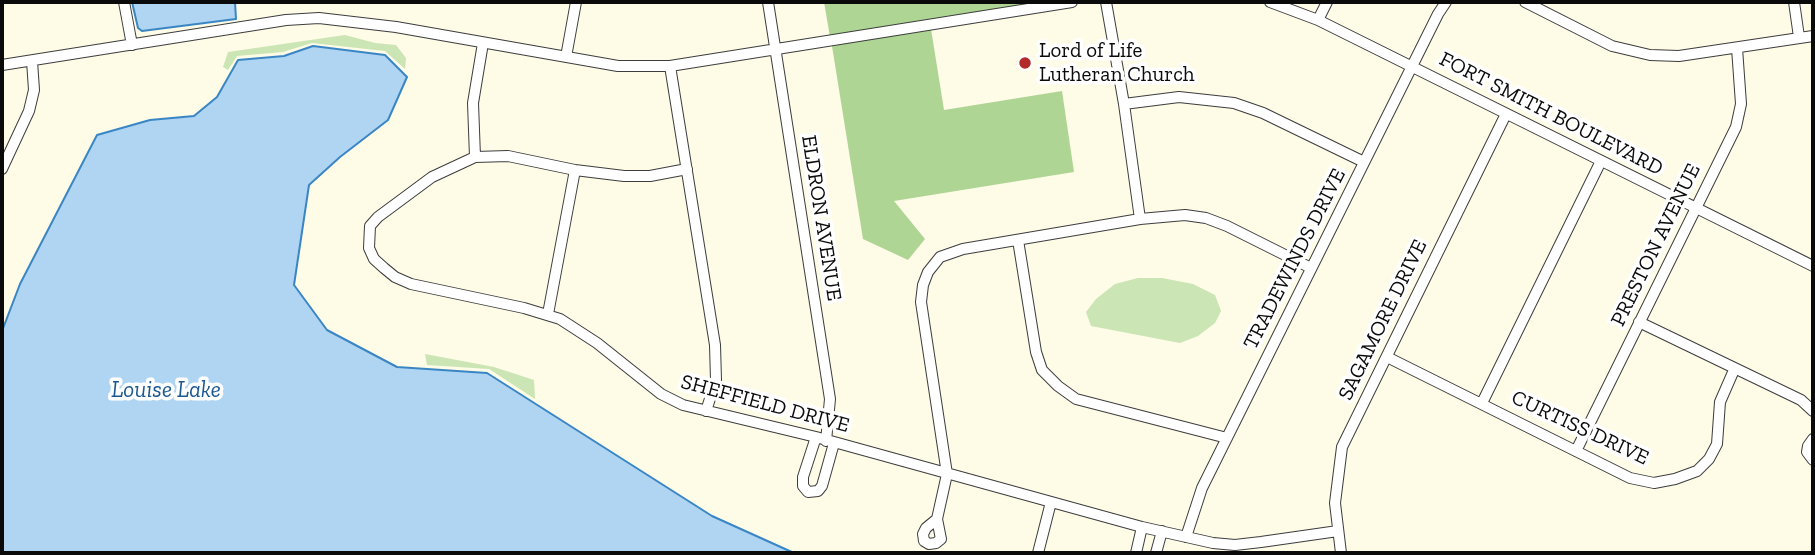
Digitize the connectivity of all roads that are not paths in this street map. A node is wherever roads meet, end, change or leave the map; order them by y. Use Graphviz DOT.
graph roads {
  1 [pos="124,2"];
  2 [pos="576,2"];
  3 [pos="768,2"];
  4 [pos="1072,2"];
  5 [pos="1107,2"];
  6 [pos="1270,2"];
  7 [pos="1326,2"];
  8 [pos="1446,2"];
  9 [pos="1525,2"];
  10 [pos="1794,2"];
  11 [pos="1304,7"];
  12 [pos="1318,20"];
  13 [pos="1813,36"];
  14 [pos="1799,37"];
  15 [pos="483,43"];
  16 [pos="132,45"];
  17 [pos="1737,48"];
  18 [pos="776,50"];
  19 [pos="566,57"];
  20 [pos="32,61"];
  21 [pos="2,65"];
  22 [pos="670,66"];
  23 [pos="1413,67"];
  24 [pos="1124,104"];
  25 [pos="1506,114"];
  26 [pos="475,157"];
  27 [pos="1601,160"];
  28 [pos="1364,162"];
  29 [pos="2,169"];
  30 [pos="687,169"];
  31 [pos="575,170"];
  32 [pos="1695,208"];
  33 [pos="1140,219"];
  34 [pos="1018,240"];
  35 [pos="1813,266"];
  36 [pos="1311,268"];
  37 [pos="548,314"];
  38 [pos="1639,322"];
  39 [pos="1387,358"];
  40 [pos="1734,370"];
  41 [pos="1482,403"];
  42 [pos="706,411"];
  43 [pos="1813,411"];
  44 [pos="1227,438"];
  45 [pos="1813,439"];
  46 [pos="825,440"];
  47 [pos="1576,451"];
  48 [pos="1813,460"];
  49 [pos="947,474"];
  50 [pos="1051,502"];
  51 [pos="937,519"];
  52 [pos="1142,527"];
  53 [pos="1163,531"];
  54 [pos="1338,531"];
  55 [pos="1186,537"];
  56 [pos="1038,553"];
  57 [pos="1136,553"];
  58 [pos="1156,553"];
  59 [pos="1341,553"];
  1 -- 16 [label="street"];
  2 -- 19 [label="street"];
  3 -- 18 [label="street, ELDRON AVENUE"];
  4 -- 18 [label="street"];
  5 -- 24 [label="street"];
  6 -- 11 [label="street, FORT SMITH BOULEVARD"];
  7 -- 12 [label="street"];
  8 -- 23 [label="street, TRADEWINDS DRIVE"];
  9 -- 17 [label="street"];
  10 -- 14 [label="street"];
  11 -- 12 [label="street, FORT SMITH BOULEVARD"];
  12 -- 23 [label="street, FORT SMITH BOULEVARD"];
  13 -- 14 [label="street"];
  14 -- 17 [label="street"];
  15 -- 16 [label="street"];
  15 -- 19 [label="street"];
  15 -- 26 [label="street"];
  16 -- 20 [label="street"];
  17 -- 32 [label="street, PRESTON AVENUE"];
  18 -- 22 [label="street"];
  18 -- 46 [label="street, ELDRON AVENUE"];
  19 -- 22 [label="street"];
  20 -- 21 [label="street"];
  20 -- 29 [label="street"];
  22 -- 30 [label="street"];
  23 -- 25 [label="street, FORT SMITH BOULEVARD"];
  23 -- 28 [label="street, TRADEWINDS DRIVE"];
  24 -- 28 [label="street"];
  24 -- 33 [label="street"];
  25 -- 27 [label="street, FORT SMITH BOULEVARD"];
  25 -- 39 [label="street, SAGAMORE DRIVE"];
  26 -- 31 [label="street, SHEFFIELD DRIVE"];
  26 -- 37 [label="street, SHEFFIELD DRIVE"];
  27 -- 32 [label="street, FORT SMITH BOULEVARD"];
  27 -- 41 [label="street"];
  28 -- 36 [label="street, TRADEWINDS DRIVE"];
  30 -- 31 [label="street, SHEFFIELD DRIVE"];
  30 -- 42 [label="street"];
  31 -- 37 [label="street"];
  32 -- 35 [label="street, FORT SMITH BOULEVARD"];
  32 -- 38 [label="street, PRESTON AVENUE"];
  33 -- 34 [label="street"];
  33 -- 36 [label="street"];
  34 -- 44 [label="street"];
  34 -- 49 [label="street"];
  36 -- 44 [label="street, TRADEWINDS DRIVE"];
  37 -- 42 [label="street, SHEFFIELD DRIVE"];
  38 -- 40 [label="street"];
  38 -- 47 [label="street, PRESTON AVENUE"];
  39 -- 41 [label="street, CURTISS DRIVE"];
  39 -- 54 [label="street, SAGAMORE DRIVE"];
  40 -- 43 [label="street"];
  40 -- 47 [label="street, CURTISS DRIVE"];
  41 -- 47 [label="street, CURTISS DRIVE"];
  42 -- 46 [label="street, SHEFFIELD DRIVE"];
  44 -- 55 [label="street, TRADEWINDS DRIVE"];
  45 -- 48 [label="street"];
  46 -- 49 [label="street, SHEFFIELD DRIVE"];
  49 -- 50 [label="street, SHEFFIELD DRIVE"];
  49 -- 51 [label="street"];
  50 -- 52 [label="street, SHEFFIELD DRIVE"];
  50 -- 56 [label="street"];
  52 -- 53 [label="street, SHEFFIELD DRIVE"];
  52 -- 57 [label="street"];
  53 -- 55 [label="street, SHEFFIELD DRIVE"];
  53 -- 58 [label="street"];
  54 -- 55 [label="street, SHEFFIELD DRIVE"];
  54 -- 59 [label="street, SAGAMORE DRIVE"];
}
